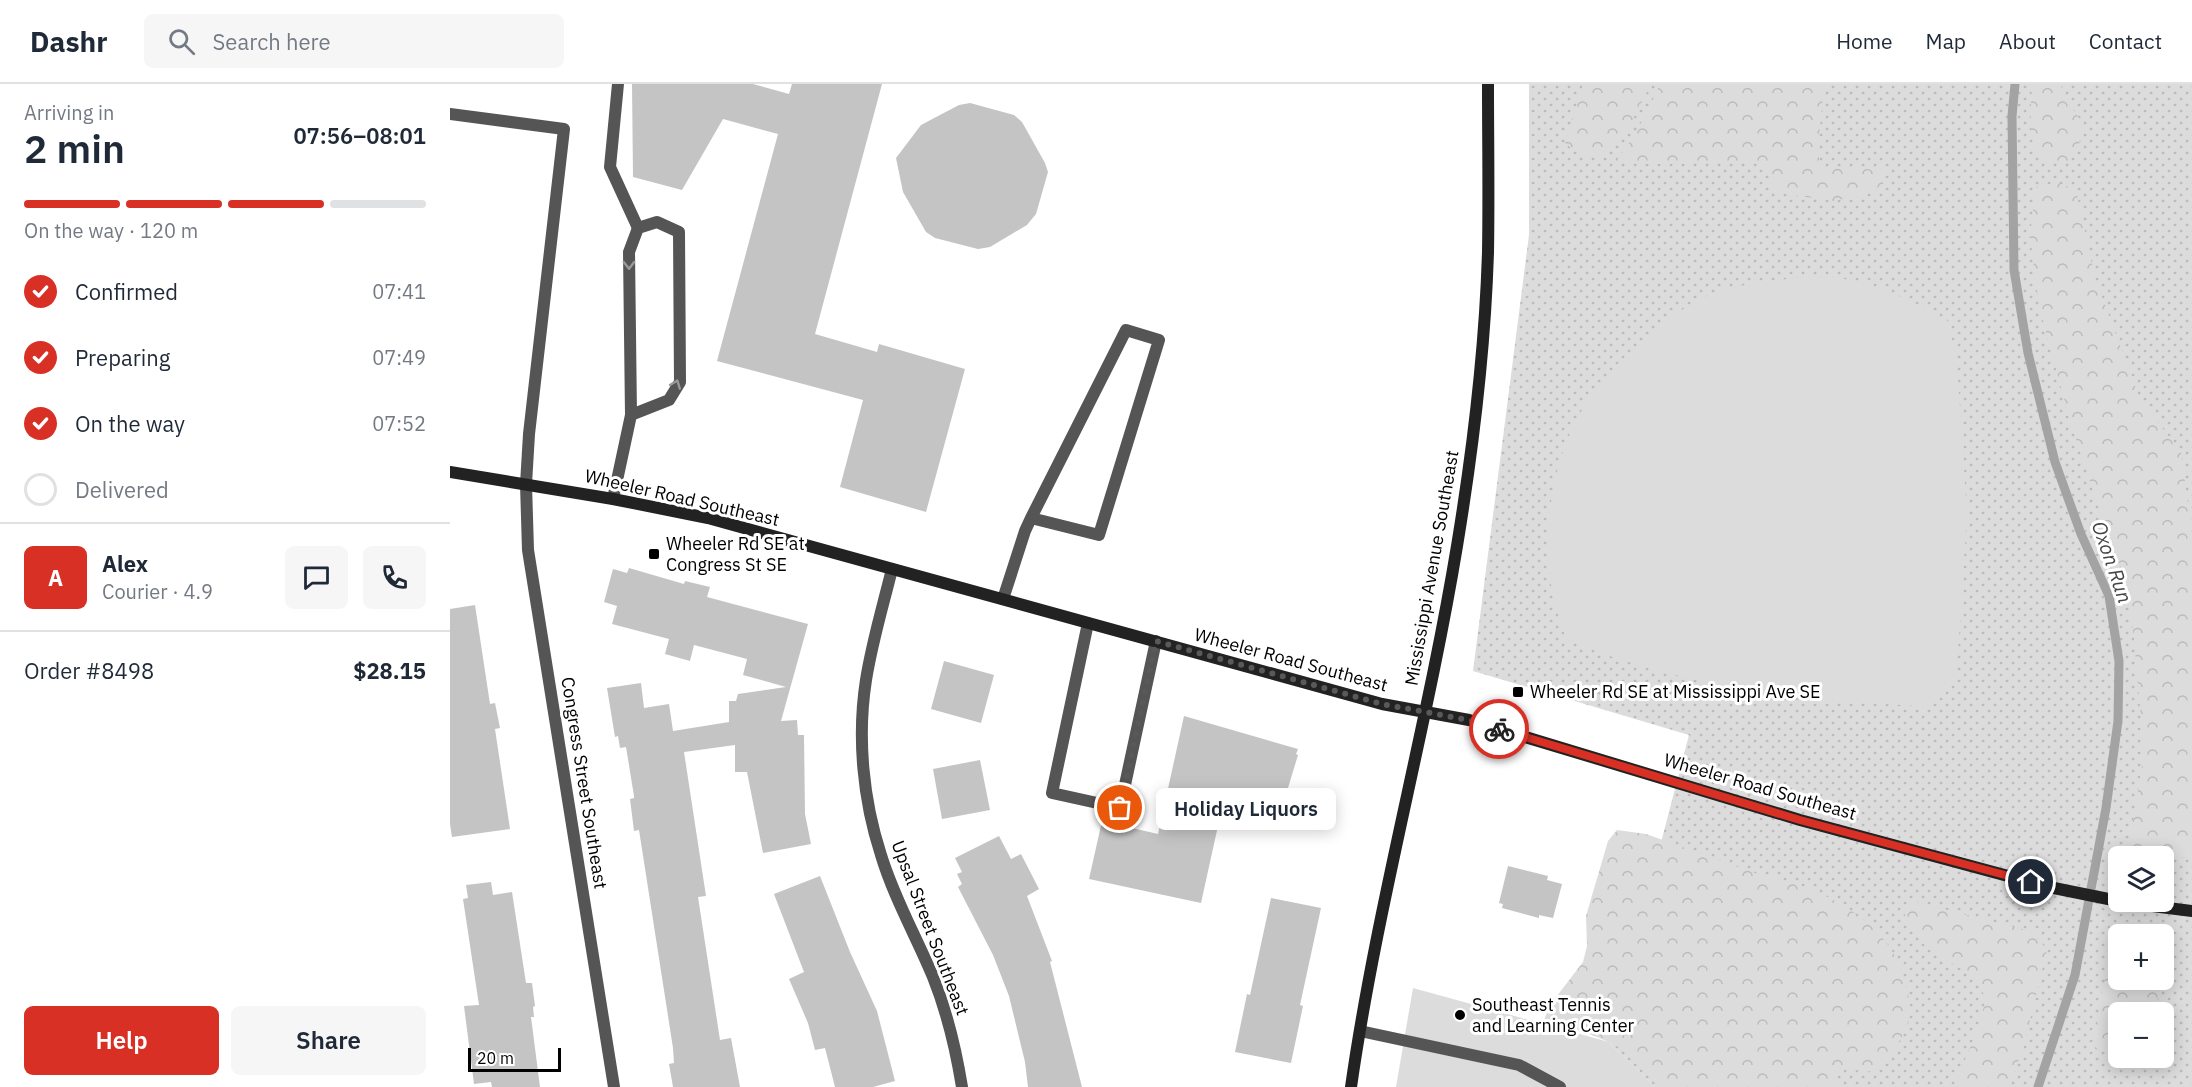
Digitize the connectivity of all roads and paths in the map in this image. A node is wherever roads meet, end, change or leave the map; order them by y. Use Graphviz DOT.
graph roads {
  1 [pos="618,84"];
  2 [pos="1488,84"];
  3 [pos="450,114"];
  4 [pos="638,228"];
  5 [pos="631,416"];
  6 [pos="450,472"];
  7 [pos="526,484"];
  8 [pos="613,499"];
  9 [pos="1031,518"];
  10 [pos="892,569"];
  11 [pos="1003,600"];
  12 [pos="1088,623"];
  13 [pos="1156,641"];
  14 [pos="1424,711"];
  15 [pos="2108,899"];
  16 [pos="2174,908"];
  17 [pos="2192,911"];
  18 [pos="1360,1031"];
  19 [pos="614,1087"];
  20 [pos="962,1087"];
  21 [pos="1351,1087"];
  22 [pos="1560,1087"];
  1 -- 4 [label="street"];
  2 -- 14 [label="main road, Mississippi Avenue Southeast"];
  3 -- 7 [label="street, Congress Street Southeast"];
  4 -- 5 [label="street, one-way"];
  5 -- 4 [label="street, one-way"];
  5 -- 8 [label="street"];
  6 -- 7 [label="main road, Wheeler Road Southeast"];
  7 -- 8 [label="main road, Wheeler Road Southeast"];
  7 -- 19 [label="street, Congress Street Southeast"];
  8 -- 10 [label="main road, Wheeler Road Southeast"];
  9 -- 9 [label="street"];
  9 -- 11 [label="street"];
  10 -- 11 [label="main road, Wheeler Road Southeast"];
  10 -- 20 [label="street, Upsal Street Southeast"];
  11 -- 12 [label="main road, Wheeler Road Southeast"];
  12 -- 13 [label="main road, Wheeler Road Southeast"];
  12 -- 13 [label="street"];
  13 -- 14 [label="main road, Wheeler Road Southeast"];
  14 -- 15 [label="main road, Wheeler Road Southeast"];
  14 -- 18 [label="main road, Mississippi Avenue Southeast"];
  16 -- 17 [label="main road, Wheeler Road Southeast"];
  18 -- 21 [label="main road, Mississippi Avenue Southeast"];
  18 -- 22 [label="street"];
}
